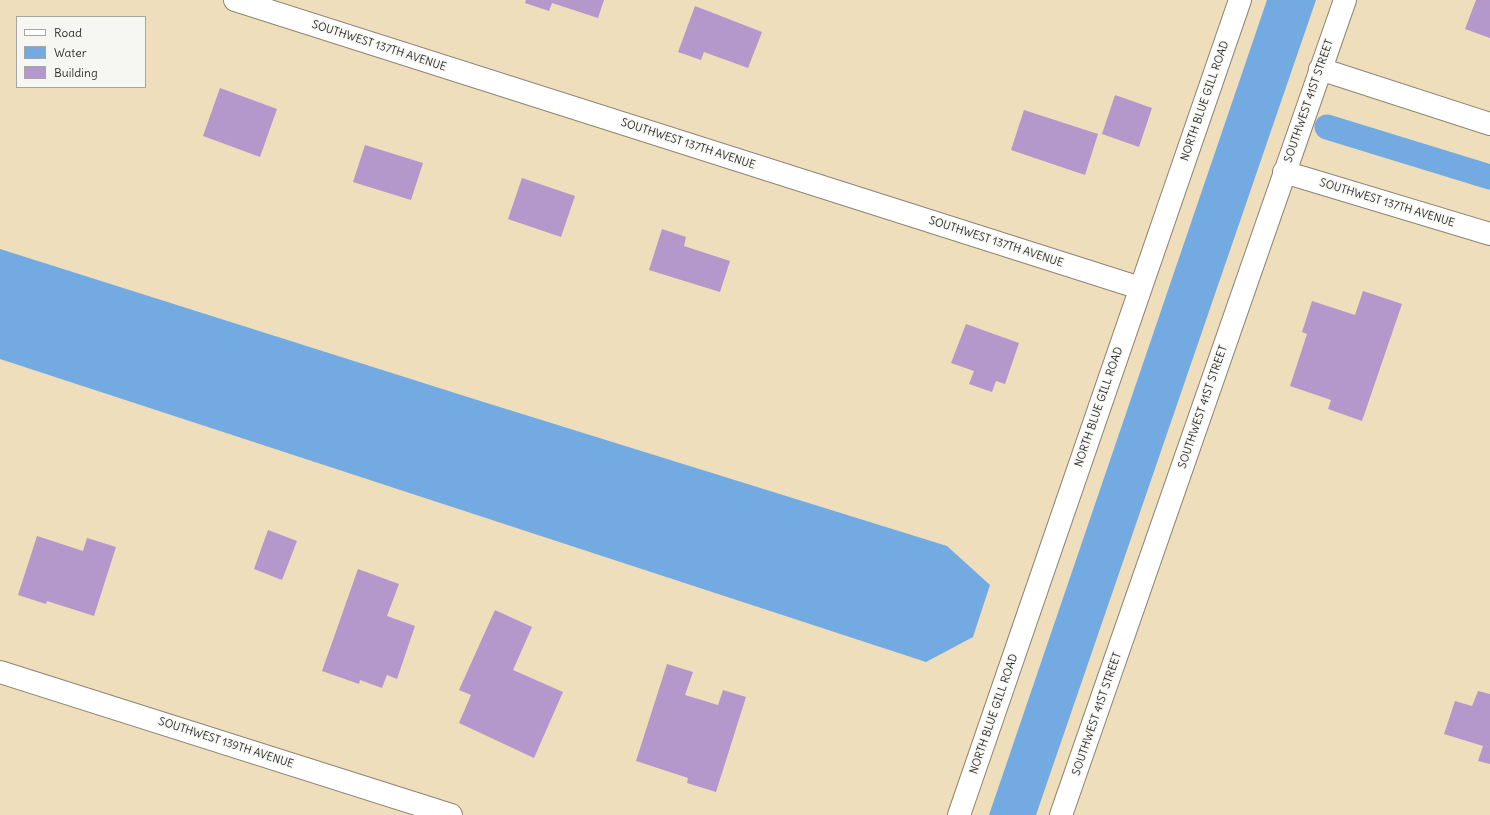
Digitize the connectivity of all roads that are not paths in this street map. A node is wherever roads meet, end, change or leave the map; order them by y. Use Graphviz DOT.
graph roads {
  1 [pos="236,0"];
  2 [pos="1240,0"];
  3 [pos="1345,0"];
  4 [pos="1320,69"];
  5 [pos="1490,124"];
  6 [pos="1284,172"];
  7 [pos="1490,234"];
  8 [pos="1140,288"];
  9 [pos="0,672"];
  10 [pos="451,815"];
  11 [pos="959,815"];
  12 [pos="1061,815"];
  1 -- 8 [label="street, SOUTHWEST 137TH AVENUE"];
  2 -- 8 [label="street, NORTH BLUE GILL ROAD"];
  3 -- 4 [label="street, SOUTHWEST 41ST STREET"];
  4 -- 5 [label="street"];
  4 -- 6 [label="street, SOUTHWEST 41ST STREET"];
  6 -- 7 [label="street, SOUTHWEST 137TH AVENUE"];
  6 -- 12 [label="street, SOUTHWEST 41ST STREET"];
  8 -- 11 [label="street, NORTH BLUE GILL ROAD"];
  9 -- 10 [label="street, SOUTHWEST 139TH AVENUE"];
}
